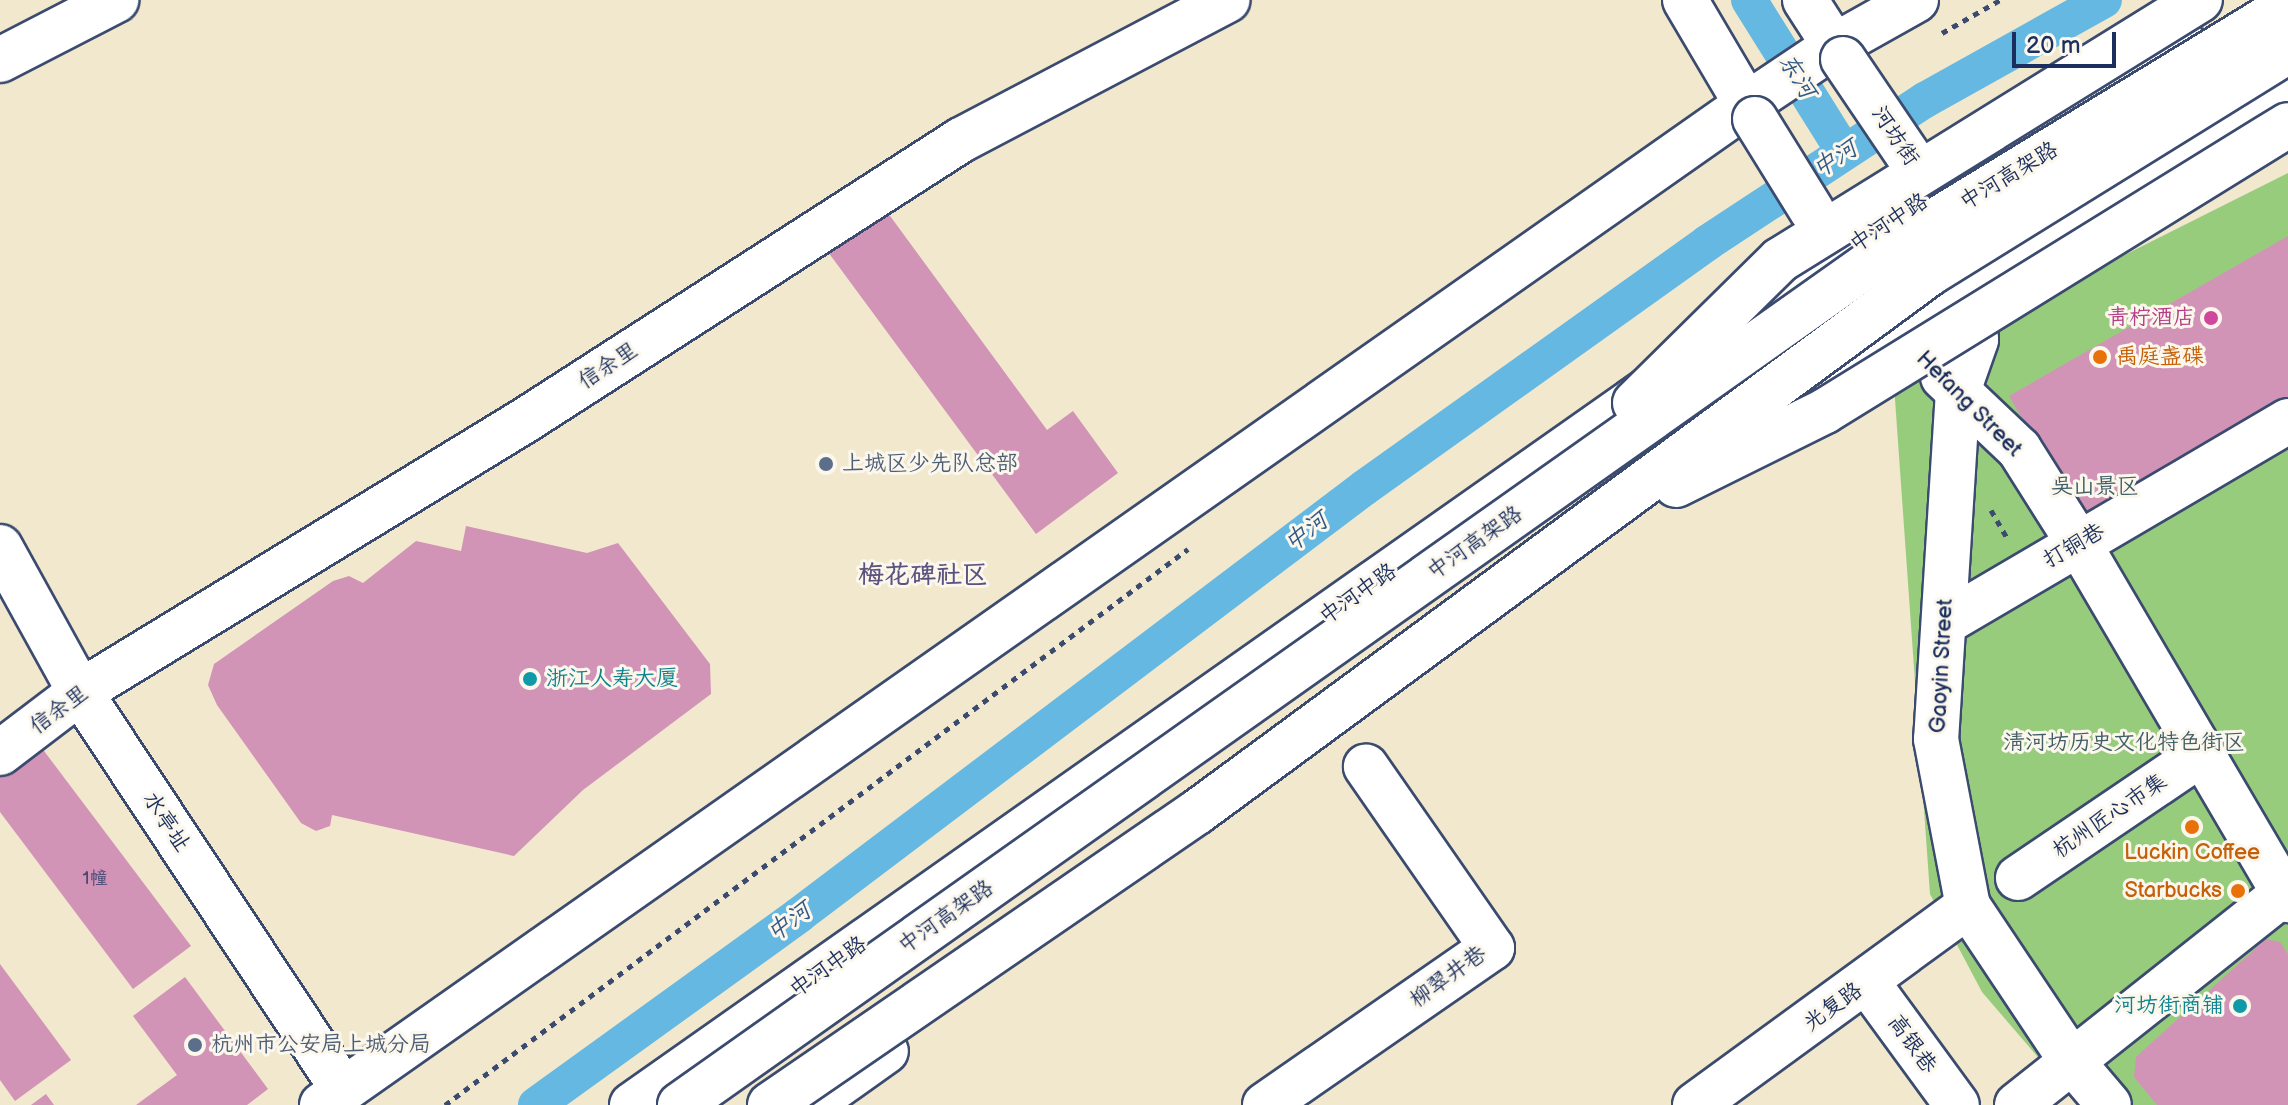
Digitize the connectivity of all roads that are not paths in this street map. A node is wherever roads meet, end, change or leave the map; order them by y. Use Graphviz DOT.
graph roads {
  1 [pos="116,0"];
  2 [pos="1228,0"];
  3 [pos="1685,0"];
  4 [pos="1805,0"];
  5 [pos="1916,0"];
  6 [pos="2200,0"];
  7 [pos="2259,0"];
  8 [pos="2288,6"];
  9 [pos="2288,51"];
  10 [pos="1839,52"];
  11 [pos="0,60"];
  12 [pos="2288,86"];
  13 [pos="1750,112"];
  14 [pos="2288,125"];
  15 [pos="1934,194"];
  16 [pos="1840,255"];
  17 [pos="1971,280"];
  18 [pos="1894,328"];
  19 [pos="1958,391"];
  20 [pos="2288,421"];
  21 [pos="1543,494"];
  22 [pos="1574,535"];
  23 [pos="2079,544"];
  24 [pos="0,547"];
  25 [pos="1944,623"];
  26 [pos="80,692"];
  27 [pos="0,753"];
  28 [pos="2201,754"];
  29 [pos="1366,767"];
  30 [pos="2018,878"];
  31 [pos="2286,894"];
  32 [pos="1968,906"];
  33 [pos="1867,982"];
  34 [pos="2070,1059"];
  35 [pos="332,1097"];
  36 [pos="662,1100"];
  37 [pos="770,1105"];
  38 [pos="810,1105"];
  39 [pos="1265,1105"];
  40 [pos="1695,1105"];
  41 [pos="1957,1105"];
  42 [pos="2017,1105"];
  43 [pos="2109,1105"];
  1 -- 11 [label="main road"];
  2 -- 26 [label="main road, 信余里"];
  3 -- 13 [label="main road, Hefang Street"];
  4 -- 10 [label="main road, 河坊街"];
  5 -- 10 [label="main road"];
  6 -- 21 [label="main road, bridge"];
  7 -- 15 [label="main road, 中河中路"];
  8 -- 21 [label="main road, 中河高架路, bridge"];
  9 -- 22 [label="main road, 中河高架路, bridge"];
  10 -- 13 [label="main road"];
  10 -- 15 [label="main road, 河坊街, bridge"];
  12 -- 17 [label="main road"];
  13 -- 16 [label="main road, Hefang Street, bridge"];
  13 -- 35 [label="main road"];
  14 -- 22 [label="main road, bridge"];
  15 -- 16 [label="main road, 中河中路"];
  15 -- 17 [label="main road, 河坊街"];
  16 -- 18 [label="main road, Hefang Street"];
  16 -- 36 [label="main road, 中河中路"];
  17 -- 18 [label="main road"];
  17 -- 19 [label="main road, Gaoyin Street"];
  18 -- 19 [label="main road, Hefang Street"];
  18 -- 38 [label="main road"];
  19 -- 23 [label="main road, Hefang Street"];
  19 -- 25 [label="main road, Gaoyin Street"];
  20 -- 23 [label="main road, 打铜巷"];
  21 -- 36 [label="main road, 中河高架路, bridge"];
  22 -- 37 [label="main road, 中河高架路, bridge"];
  23 -- 25 [label="main road, 打铜巷"];
  23 -- 28 [label="main road, Hefang Street"];
  24 -- 26 [label="main road, 水亭址"];
  25 -- 32 [label="main road, Gaoyin Street"];
  26 -- 27 [label="main road, 信余里"];
  26 -- 35 [label="main road, 水亭址"];
  28 -- 30 [label="main road, 杭州匠心市集"];
  28 -- 31 [label="main road, Hefang Street"];
  29 -- 39 [label="main road, 柳翠井巷"];
  31 -- 34 [label="main road"];
  32 -- 33 [label="main road, 光复路"];
  32 -- 34 [label="main road, Gaoyin Street"];
  33 -- 40 [label="main road, 光复路"];
  33 -- 41 [label="main road, 高银巷"];
  34 -- 42 [label="main road"];
  34 -- 43 [label="main road, Gaoyin Street"];
}
